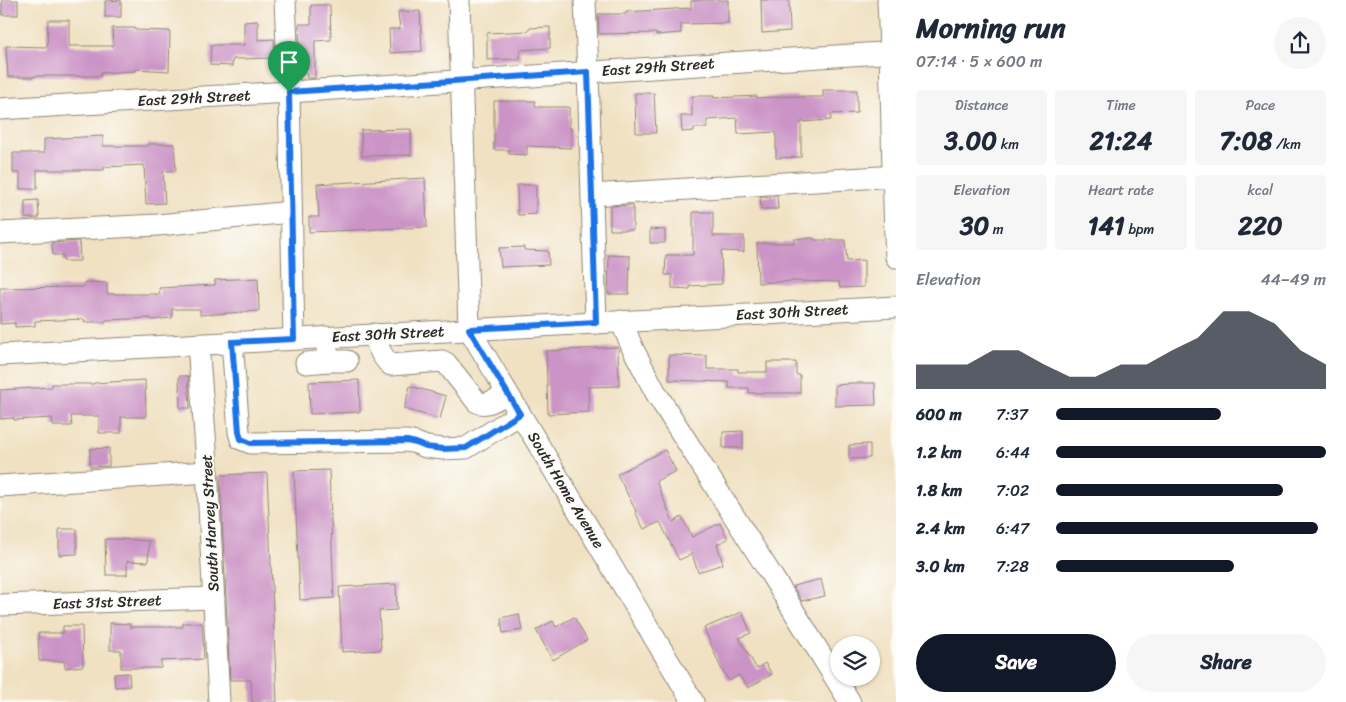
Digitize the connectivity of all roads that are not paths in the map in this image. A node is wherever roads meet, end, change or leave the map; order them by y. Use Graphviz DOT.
graph roads {
  1 [pos="285,0"];
  2 [pos="459,0"];
  3 [pos="585,0"];
  4 [pos="888,0"];
  5 [pos="893,52"];
  6 [pos="588,72"];
  7 [pos="461,80"];
  8 [pos="289,92"];
  9 [pos="0,109"];
  10 [pos="894,176"];
  11 [pos="592,195"];
  12 [pos="291,212"];
  13 [pos="0,233"];
  14 [pos="896,257"];
  15 [pos="896,307"];
  16 [pos="621,321"];
  17 [pos="596,322"];
  18 [pos="469,329"];
  19 [pos="430,332"];
  20 [pos="375,334"];
  21 [pos="326,337"];
  22 [pos="294,339"];
  23 [pos="232,342"];
  24 [pos="198,344"];
  25 [pos="0,355"];
  26 [pos="433,361"];
  27 [pos="306,363"];
  28 [pos="507,393"];
  29 [pos="520,414"];
  30 [pos="207,472"];
  31 [pos="0,486"];
  32 [pos="214,598"];
  33 [pos="0,605"];
  34 [pos="220,702"];
  35 [pos="693,702"];
  36 [pos="850,702"];
  1 -- 8 [label="street"];
  2 -- 7 [label="street, South Home Avenue"];
  3 -- 6 [label="street"];
  4 -- 5 [label="street"];
  5 -- 6 [label="street, East 29th Street"];
  5 -- 10 [label="street"];
  6 -- 7 [label="street, East 29th Street"];
  6 -- 11 [label="street"];
  7 -- 8 [label="street, East 29th Street"];
  7 -- 18 [label="street, South Home Avenue"];
  8 -- 9 [label="street, East 29th Street"];
  8 -- 12 [label="street"];
  10 -- 11 [label="street"];
  10 -- 14 [label="street"];
  11 -- 17 [label="street"];
  12 -- 13 [label="street"];
  12 -- 22 [label="street"];
  15 -- 16 [label="street, East 30th Street"];
  16 -- 17 [label="street, East 30th Street"];
  16 -- 36 [label="street"];
  17 -- 18 [label="street, East 30th Street"];
  18 -- 19 [label="street, East 30th Street"];
  18 -- 28 [label="street, South Home Avenue"];
  19 -- 20 [label="street, East 30th Street"];
  19 -- 26 [label="street"];
  20 -- 21 [label="street, East 30th Street"];
  20 -- 26 [label="street"];
  21 -- 22 [label="street, East 30th Street"];
  21 -- 27 [label="street"];
  22 -- 23 [label="street, East 30th Street"];
  23 -- 24 [label="street, East 30th Street"];
  23 -- 29 [label="street"];
  24 -- 25 [label="street, East 30th Street"];
  24 -- 30 [label="street, South Harvey Street"];
  26 -- 28 [label="street"];
  28 -- 29 [label="street, South Home Avenue"];
  29 -- 35 [label="street, South Home Avenue"];
  30 -- 31 [label="street"];
  30 -- 32 [label="street, South Harvey Street"];
  32 -- 33 [label="street, East 31st Street"];
  32 -- 34 [label="street, South Harvey Street"];
}
